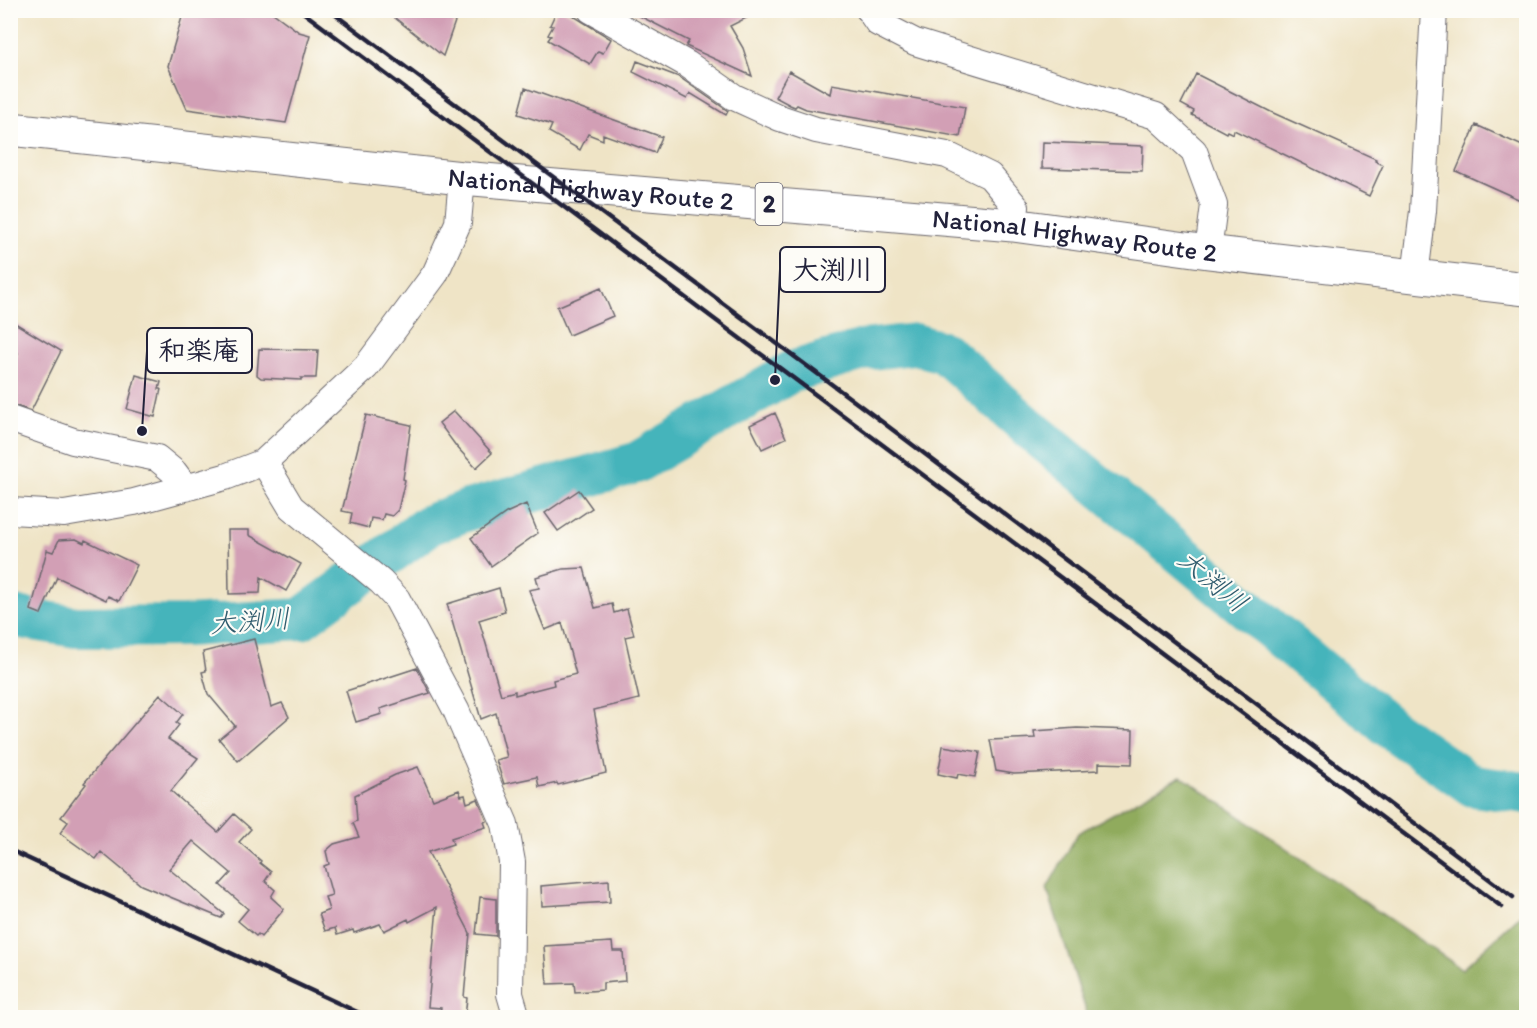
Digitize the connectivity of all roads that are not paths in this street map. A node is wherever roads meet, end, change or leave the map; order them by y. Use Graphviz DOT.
graph roads {
  1 [pos="591,10"];
  2 [pos="869,10"];
  3 [pos="1434,10"];
  4 [pos="10,129"];
  5 [pos="462,178"];
  6 [pos="1013,225"];
  7 [pos="1208,252"];
  8 [pos="1415,276"];
  9 [pos="1527,289"];
  10 [pos="10,419"];
  11 [pos="264,462"];
  12 [pos="186,488"];
  13 [pos="10,511"];
  14 [pos="517,1017"];
  1 -- 6 [label="street"];
  2 -- 7 [label="street"];
  3 -- 8 [label="street"];
  4 -- 5 [label="highway, National Highway Route 2 / 2"];
  5 -- 6 [label="highway, National Highway Route 2 / 2"];
  5 -- 11 [label="street"];
  6 -- 7 [label="highway, National Highway Route 2 / 2"];
  7 -- 8 [label="highway, National Highway Route 2 / 2"];
  8 -- 9 [label="highway, National Highway Route 2 / 2"];
  10 -- 12 [label="street"];
  11 -- 12 [label="street"];
  11 -- 14 [label="street"];
  12 -- 13 [label="street"];
}
